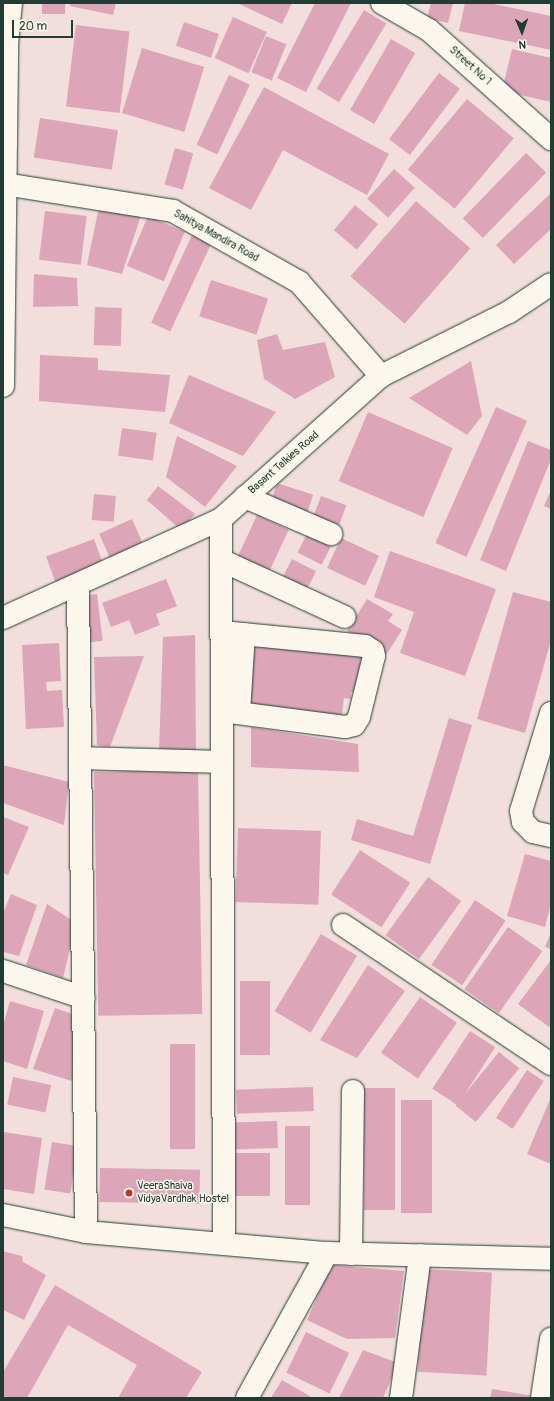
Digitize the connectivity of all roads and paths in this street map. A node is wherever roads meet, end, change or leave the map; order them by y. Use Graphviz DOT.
graph roads {
  1 [pos="11,3"];
  2 [pos="382,3"];
  3 [pos="5,43"];
  4 [pos="551,139"];
  5 [pos="5,184"];
  6 [pos="551,284"];
  7 [pos="381,376"];
  8 [pos="3,386"];
  9 [pos="244,497"];
  10 [pos="221,518"];
  11 [pos="332,534"];
  12 [pos="221,560"];
  13 [pos="78,586"];
  14 [pos="344,617"];
  15 [pos="3,618"];
  16 [pos="222,632"];
  17 [pos="244,634"];
  18 [pos="231,712"];
  19 [pos="551,713"];
  20 [pos="80,758"];
  21 [pos="222,762"];
  22 [pos="551,836"];
  23 [pos="342,925"];
  24 [pos="3,971"];
  25 [pos="84,998"];
  26 [pos="551,1064"];
  27 [pos="353,1091"];
  28 [pos="3,1215"];
  29 [pos="86,1232"];
  30 [pos="224,1243"];
  31 [pos="326,1253"];
  32 [pos="351,1254"];
  33 [pos="420,1255"];
  34 [pos="551,1258"];
  35 [pos="551,1339"];
  36 [pos="247,1398"];
  37 [pos="402,1398"];
  38 [pos="542,1398"];
  1 -- 3 [label="street"];
  2 -- 4 [label="street, Street No 1"];
  3 -- 5 [label="street"];
  5 -- 7 [label="street, Sahitya Mandira Road"];
  5 -- 8 [label="street"];
  6 -- 7 [label="street, Basant Talkies Road"];
  7 -- 9 [label="street, Basant Talkies Road"];
  9 -- 10 [label="street, Basant Talkies Road"];
  9 -- 11 [label="street"];
  10 -- 12 [label="street"];
  10 -- 13 [label="street, Basant Talkies Road"];
  12 -- 14 [label="street"];
  12 -- 16 [label="street"];
  13 -- 15 [label="street, Basant Talkies Road"];
  13 -- 20 [label="street"];
  16 -- 17 [label="street"];
  16 -- 18 [label="street"];
  17 -- 18 [label="street"];
  17 -- 18 [label="street"];
  18 -- 21 [label="street"];
  19 -- 22 [label="street"];
  20 -- 21 [label="street"];
  20 -- 25 [label="street"];
  21 -- 30 [label="street"];
  23 -- 26 [label="street"];
  24 -- 25 [label="street"];
  25 -- 29 [label="street"];
  27 -- 32 [label="street"];
  28 -- 29 [label="street"];
  29 -- 30 [label="street"];
  30 -- 31 [label="street"];
  31 -- 32 [label="street"];
  31 -- 36 [label="street"];
  32 -- 33 [label="street"];
  33 -- 34 [label="street"];
  33 -- 37 [label="street"];
  35 -- 38 [label="street"];
}
